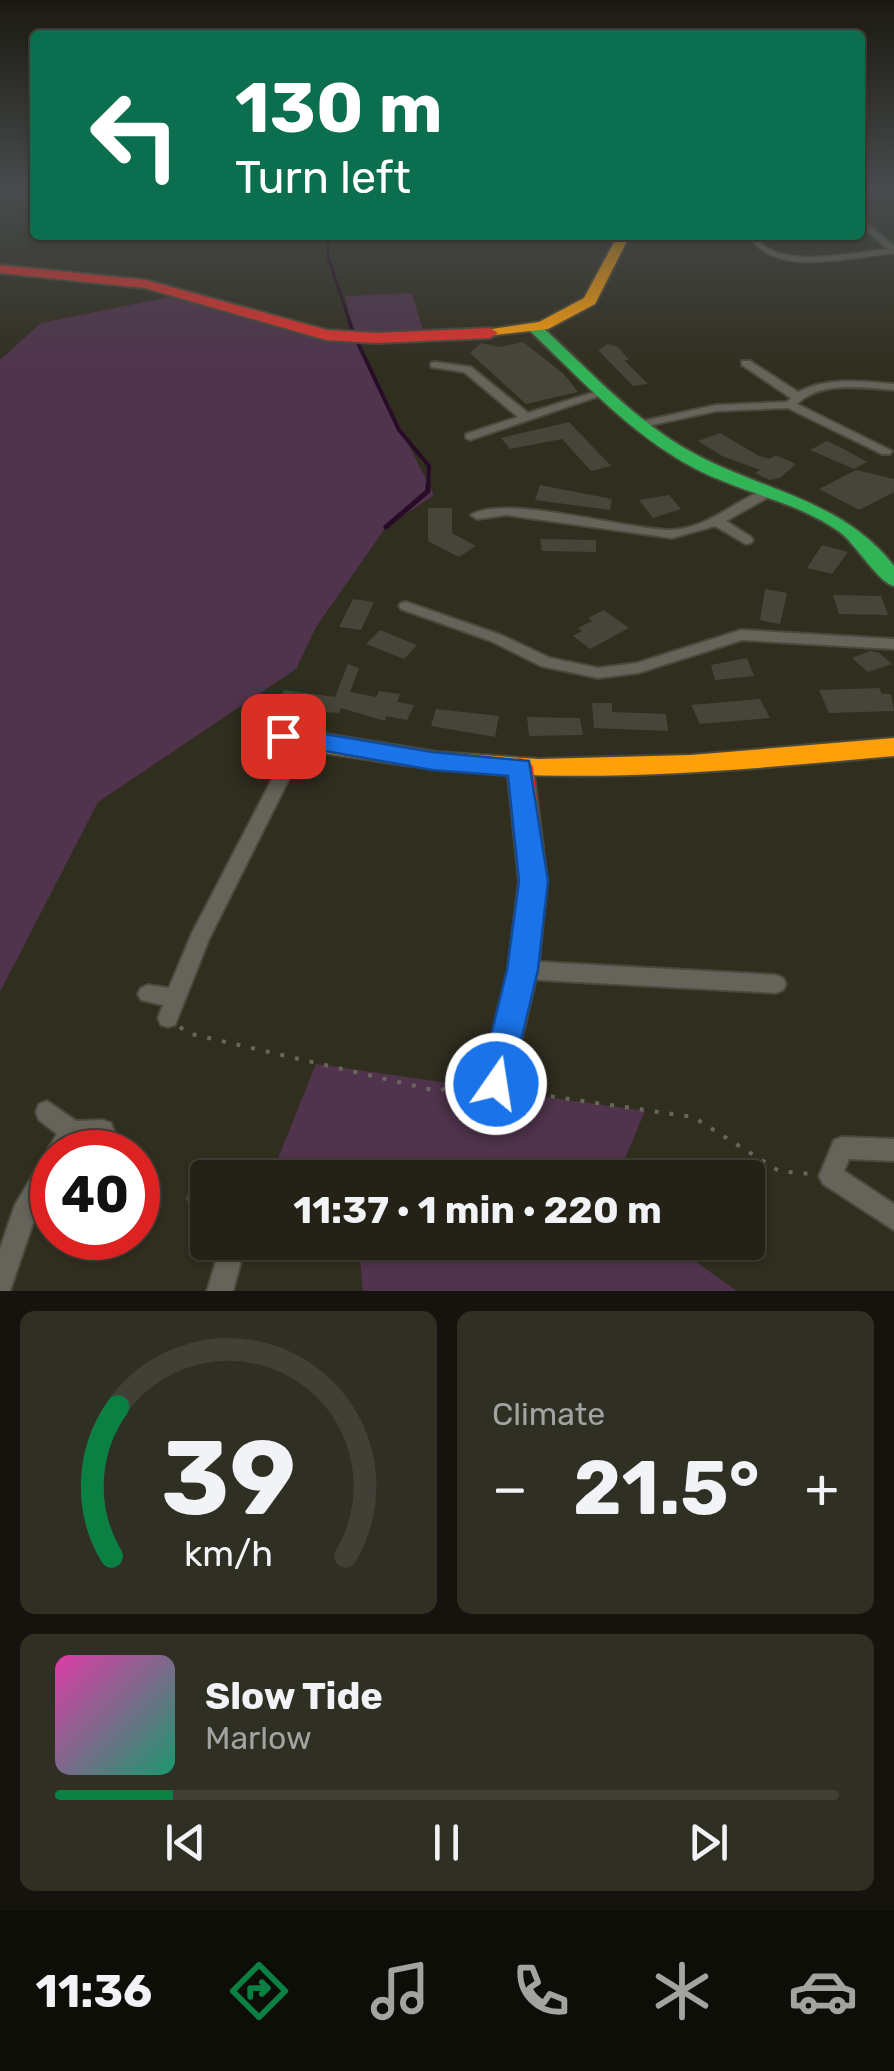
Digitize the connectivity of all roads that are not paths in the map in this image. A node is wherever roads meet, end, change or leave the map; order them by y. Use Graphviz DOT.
graph roads {
  1 [pos="616,250"];
  2 [pos="764,250"];
  3 [pos="894,251"];
  4 [pos="0,270"];
  5 [pos="536,328"];
  6 [pos="746,363"];
  7 [pos="435,365"];
  8 [pos="894,387"];
  9 [pos="605,392"];
  10 [pos="793,401"];
  11 [pos="525,417"];
  12 [pos="643,424"];
  13 [pos="470,436"];
  14 [pos="890,450"];
  15 [pos="892,464"];
  16 [pos="768,492"];
  17 [pos="477,514"];
  18 [pos="716,521"];
  19 [pos="746,540"];
  20 [pos="894,580"];
  21 [pos="406,606"];
  22 [pos="894,644"];
  23 [pos="292,738"];
  24 [pos="894,747"];
  25 [pos="520,767"];
  26 [pos="522,970"];
  27 [pos="776,984"];
  28 [pos="148,994"];
  29 [pos="485,1083"];
  30 [pos="47,1112"];
  31 [pos="58,1130"];
  32 [pos="894,1150"];
  33 [pos="30,1199"];
  34 [pos="894,1218"];
  35 [pos="229,1260"];
  36 [pos="0,1286"];
  37 [pos="220,1291"];
  1 -- 5 [label="street"];
  2 -- 3 [label="lane"];
  4 -- 5 [label="street"];
  5 -- 9 [label="street"];
  6 -- 10 [label="street"];
  7 -- 11 [label="street"];
  8 -- 10 [label="street"];
  9 -- 11 [label="street"];
  9 -- 12 [label="street"];
  10 -- 12 [label="street"];
  10 -- 14 [label="street"];
  11 -- 13 [label="street"];
  12 -- 16 [label="street"];
  14 -- 15 [label="street"];
  16 -- 18 [label="street"];
  16 -- 20 [label="street"];
  17 -- 18 [label="street"];
  18 -- 19 [label="street"];
  21 -- 22 [label="street"];
  23 -- 25 [label="street"];
  23 -- 28 [label="street"];
  24 -- 25 [label="street"];
  25 -- 26 [label="street"];
  26 -- 27 [label="street"];
  26 -- 29 [label="street"];
  30 -- 31 [label="street"];
  32 -- 34 [label="street"];
  33 -- 36 [label="street"];
  35 -- 37 [label="street"];
}
